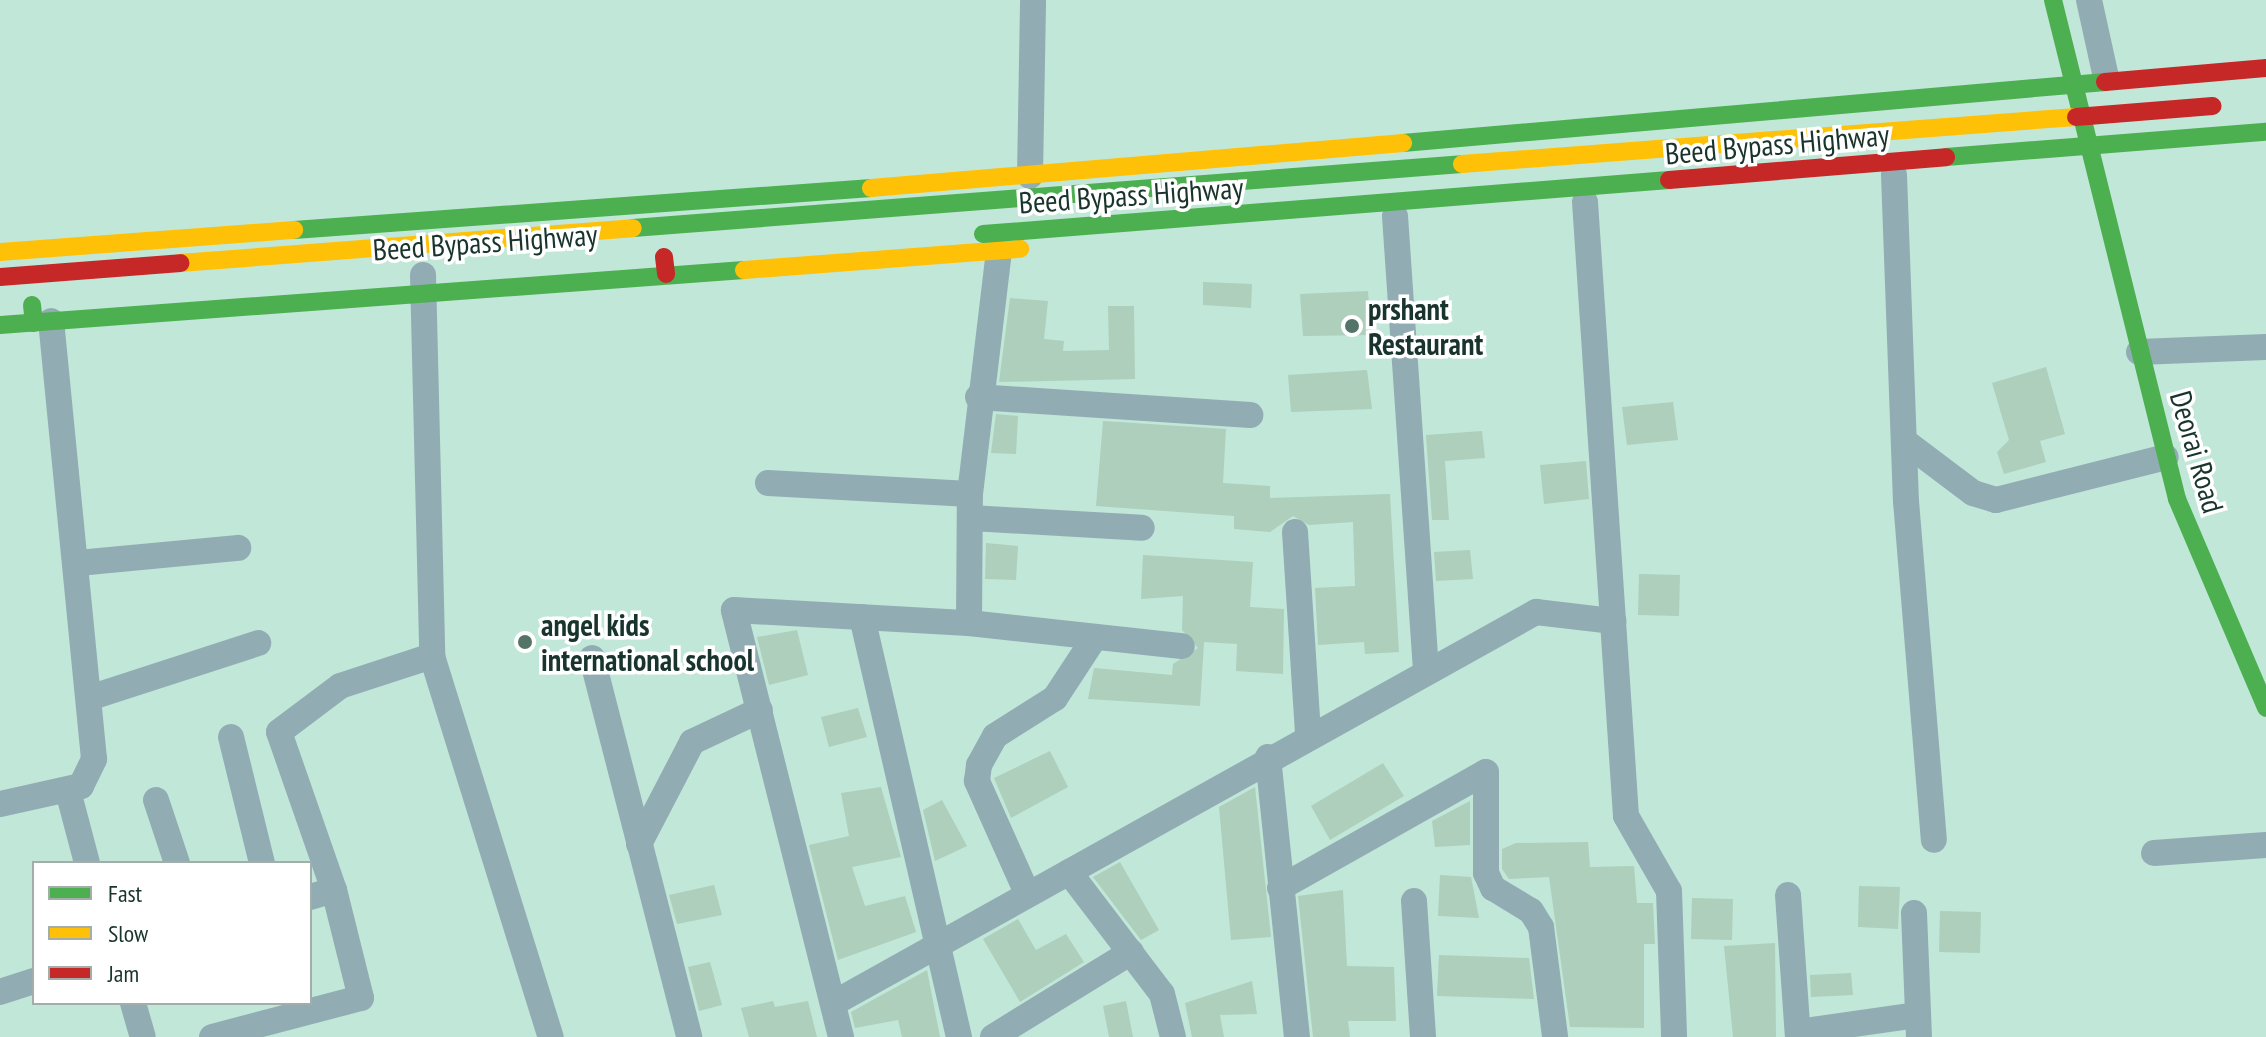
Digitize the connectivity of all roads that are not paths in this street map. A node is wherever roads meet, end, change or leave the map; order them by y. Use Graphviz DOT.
graph roads {
  1 [pos="1033,0"];
  2 [pos="2053,0"];
  3 [pos="2074,0"];
  4 [pos="2089,0"];
  5 [pos="2266,68"];
  6 [pos="2100,78"];
  7 [pos="2072,80"];
  8 [pos="2234,104"];
  9 [pos="2266,132"];
  10 [pos="2266,150"];
  11 [pos="2115,163"];
  12 [pos="2090,165"];
  13 [pos="1894,175"];
  14 [pos="1030,176"];
  15 [pos="660,201"];
  16 [pos="1585,202"];
  17 [pos="2105,202"];
  18 [pos="1395,216"];
  19 [pos="662,228"];
  20 [pos="991,242"];
  21 [pos="0,252"];
  22 [pos="0,277"];
  23 [pos="423,283"];
  24 [pos="0,307"];
  25 [pos="39,316"];
  26 [pos="0,325"];
  27 [pos="2266,347"];
  28 [pos="2139,352"];
  29 [pos="978,397"];
  30 [pos="1250,415"];
  31 [pos="1904,451"];
  32 [pos="2166,457"];
  33 [pos="768,483"];
  34 [pos="970,506"];
  35 [pos="1142,528"];
  36 [pos="1295,532"];
  37 [pos="238,548"];
  38 [pos="78,563"];
  39 [pos="862,617"];
  40 [pos="1613,621"];
  41 [pos="969,623"];
  42 [pos="1095,637"];
  43 [pos="258,643"];
  44 [pos="1182,646"];
  45 [pos="432,656"];
  46 [pos="592,658"];
  47 [pos="2255,662"];
  48 [pos="1426,672"];
  49 [pos="89,698"];
  50 [pos="2266,708"];
  51 [pos="760,710"];
  52 [pos="1308,735"];
  53 [pos="231,737"];
  54 [pos="1268,757"];
  55 [pos="68,791"];
  56 [pos="156,800"];
  57 [pos="0,804"];
  58 [pos="1934,840"];
  59 [pos="639,844"];
  60 [pos="2266,845"];
  61 [pos="2154,853"];
  62 [pos="86,861"];
  63 [pos="176,861"];
  64 [pos="262,861"];
  65 [pos="1069,872"];
  66 [pos="1280,888"];
  67 [pos="1027,893"];
  68 [pos="322,894"];
  69 [pos="1788,895"];
  70 [pos="1414,901"];
  71 [pos="1914,913"];
  72 [pos="937,944"];
  73 [pos="1131,952"];
  74 [pos="32,982"];
  75 [pos="0,992"];
  76 [pos="834,1003"];
  77 [pos="134,1005"];
  78 [pos="255,1022"];
  79 [pos="1918,1026"];
  80 [pos="1798,1034"];
  81 [pos="143,1037"];
  82 [pos="212,1037"];
  83 [pos="551,1037"];
  84 [pos="689,1037"];
  85 [pos="841,1037"];
  86 [pos="959,1037"];
  87 [pos="993,1037"];
  88 [pos="1173,1037"];
  89 [pos="1297,1037"];
  90 [pos="1423,1037"];
  91 [pos="1555,1037"];
  92 [pos="1674,1037"];
  1 -- 14 [label="street"];
  2 -- 7 [label="main road, Deorai Road"];
  3 -- 6 [label="main road"];
  4 -- 6 [label="street"];
  5 -- 6 [label="main road"];
  6 -- 7 [label="main road"];
  6 -- 11 [label="main road"];
  7 -- 12 [label="main road, Deorai Road"];
  7 -- 14 [label="main road"];
  8 -- 19 [label="main road, Beed Bypass Highway, bridge"];
  9 -- 20 [label="main road, Beed Bypass Highway, bridge"];
  10 -- 11 [label="main road"];
  11 -- 12 [label="main road"];
  11 -- 17 [label="main road"];
  12 -- 13 [label="main road"];
  12 -- 17 [label="main road, Deorai Road"];
  13 -- 16 [label="main road"];
  13 -- 31 [label="street"];
  14 -- 15 [label="main road"];
  15 -- 19 [label="main road"];
  15 -- 21 [label="main road"];
  16 -- 18 [label="main road"];
  16 -- 40 [label="street"];
  17 -- 28 [label="main road, Deorai Road"];
  18 -- 20 [label="main road"];
  18 -- 48 [label="street"];
  19 -- 22 [label="main road, Beed Bypass Highway"];
  20 -- 23 [label="main road, Beed Bypass Highway"];
  20 -- 29 [label="street"];
  23 -- 25 [label="main road, Beed Bypass Highway"];
  23 -- 45 [label="street"];
  24 -- 25 [label="main road, Beed Bypass Highway"];
  25 -- 26 [label="main road"];
  25 -- 38 [label="street"];
  27 -- 28 [label="street"];
  28 -- 32 [label="main road, Deorai Road"];
  29 -- 30 [label="street"];
  29 -- 34 [label="street"];
  31 -- 32 [label="street"];
  31 -- 58 [label="street"];
  32 -- 47 [label="main road, Deorai Road"];
  33 -- 34 [label="street"];
  34 -- 35 [label="street"];
  34 -- 41 [label="street"];
  36 -- 52 [label="street"];
  37 -- 38 [label="street"];
  38 -- 49 [label="street"];
  39 -- 41 [label="street"];
  39 -- 51 [label="street"];
  39 -- 72 [label="street"];
  40 -- 48 [label="street"];
  40 -- 92 [label="street"];
  41 -- 42 [label="street"];
  42 -- 44 [label="street"];
  42 -- 67 [label="street"];
  43 -- 49 [label="street"];
  45 -- 68 [label="street"];
  45 -- 83 [label="street"];
  46 -- 59 [label="street"];
  47 -- 50 [label="main road, Deorai Road"];
  48 -- 52 [label="street"];
  49 -- 55 [label="street"];
  51 -- 59 [label="street"];
  51 -- 76 [label="street"];
  52 -- 54 [label="street"];
  53 -- 64 [label="street"];
  54 -- 65 [label="street"];
  54 -- 66 [label="street"];
  55 -- 57 [label="street"];
  55 -- 62 [label="street"];
  56 -- 63 [label="street"];
  59 -- 84 [label="street"];
  60 -- 61 [label="street"];
  65 -- 67 [label="street"];
  65 -- 73 [label="street"];
  66 -- 89 [label="street"];
  66 -- 91 [label="street"];
  67 -- 72 [label="street"];
  68 -- 78 [label="street"];
  69 -- 80 [label="street"];
  70 -- 90 [label="street"];
  71 -- 79 [label="street"];
  72 -- 76 [label="street"];
  72 -- 86 [label="street"];
  73 -- 87 [label="street"];
  73 -- 88 [label="street"];
  74 -- 75 [label="street"];
  76 -- 85 [label="street"];
  77 -- 81 [label="street"];
  78 -- 82 [label="street"];
  79 -- 80 [label="street"];
}
